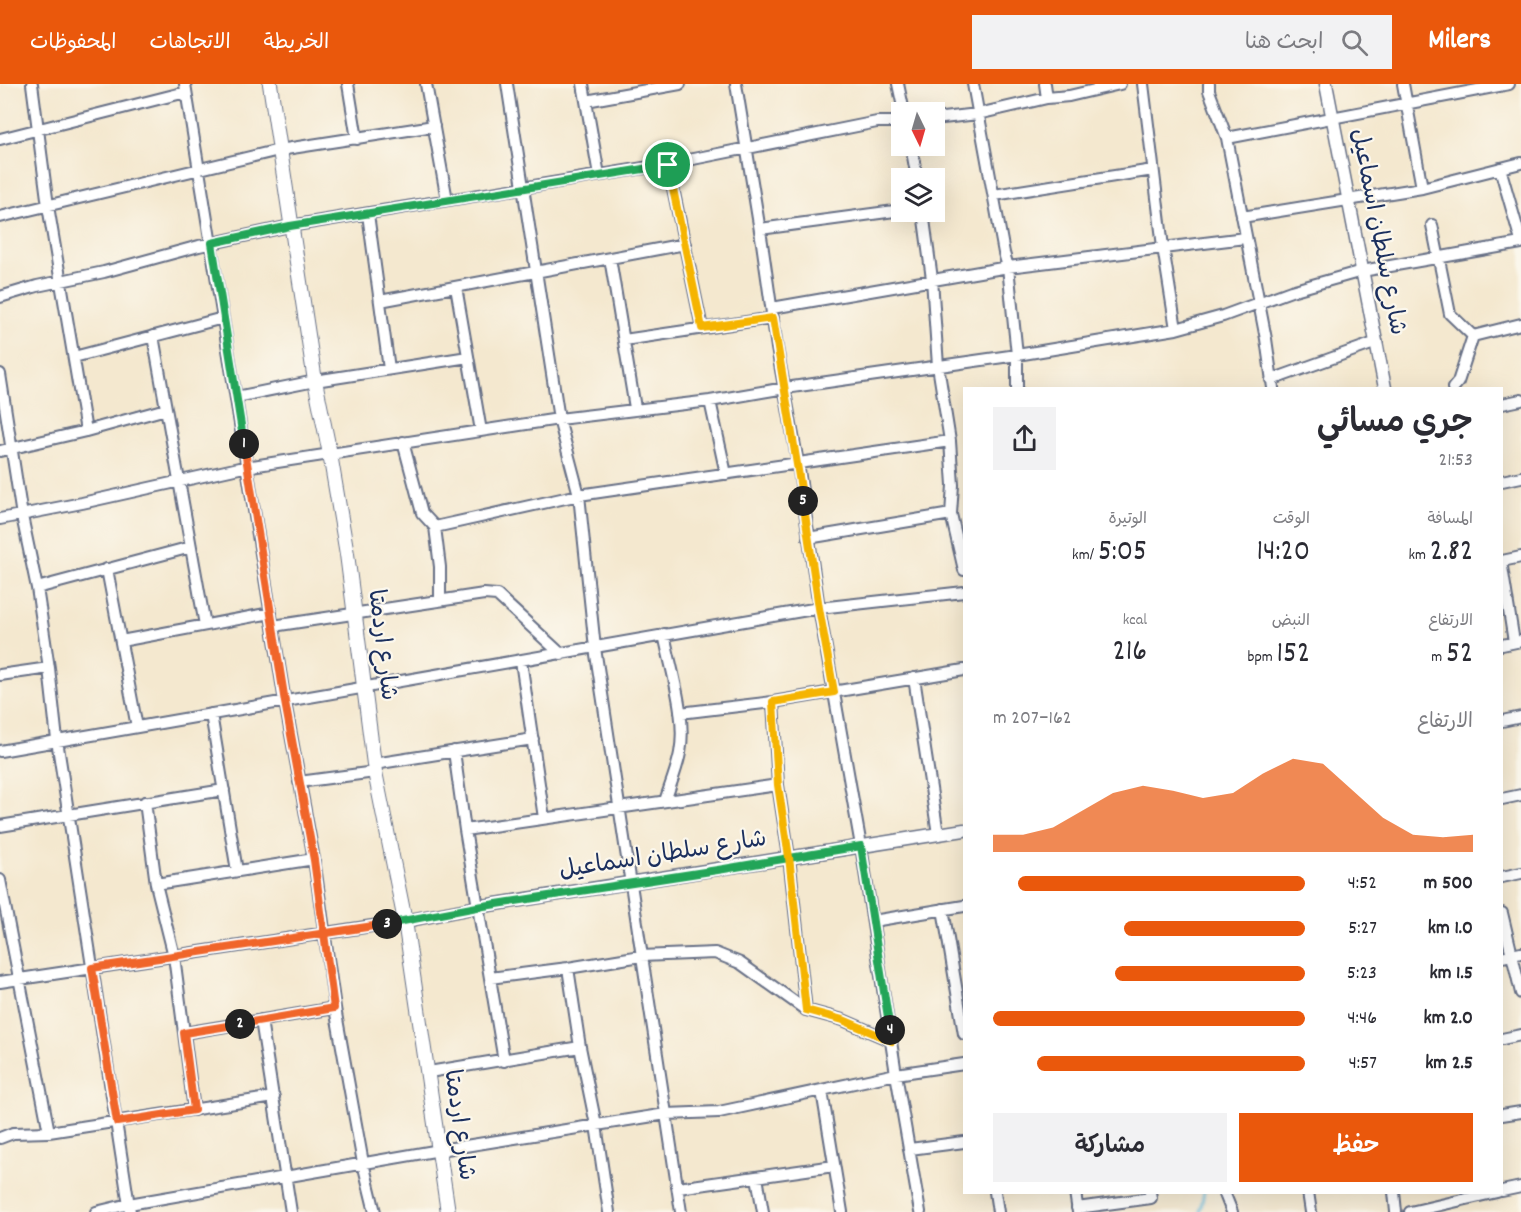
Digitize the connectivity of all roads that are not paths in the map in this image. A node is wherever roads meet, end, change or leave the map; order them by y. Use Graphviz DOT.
graph roads {
  1 [pos="32,84"];
  2 [pos="270,84"];
  3 [pos="348,84"];
  4 [pos="426,84"];
  5 [pos="507,84"];
  6 [pos="583,84"];
  7 [pos="680,84"];
  8 [pos="736,84"];
  9 [pos="898,84"];
  10 [pos="973,84"];
  11 [pos="1045,84"];
  12 [pos="1120,84"];
  13 [pos="1143,84"];
  14 [pos="1209,84"];
  15 [pos="1326,84"];
  16 [pos="1403,84"];
  17 [pos="1509,84"];
  18 [pos="665,86"];
  19 [pos="1486,86"];
  20 [pos="186,88"];
  21 [pos="1047,98"];
  22 [pos="586,101"];
  23 [pos="902,102"];
  24 [pos="1407,105"];
  25 [pos="978,114"];
  26 [pos="1333,117"];
  27 [pos="945,118"];
  28 [pos="891,122"];
  29 [pos="434,126"];
  30 [pos="38,130"];
  31 [pos="1227,138"];
  32 [pos="0,139"];
  33 [pos="357,140"];
  34 [pos="279,150"];
  35 [pos="747,150"];
  36 [pos="1521,162"];
  37 [pos="668,165"];
  38 [pos="1500,168"];
  39 [pos="199,169"];
  40 [pos="1153,170"];
  41 [pos="598,175"];
  42 [pos="523,188"];
  43 [pos="1422,188"];
  44 [pos="994,195"];
  45 [pos="1350,199"];
  46 [pos="447,200"];
  47 [pos="48,207"];
  48 [pos="891,211"];
  49 [pos="368,214"];
  50 [pos="1242,216"];
  51 [pos="0,218"];
  52 [pos="924,222"];
  53 [pos="1432,225"];
  54 [pos="290,226"];
  55 [pos="760,229"];
  56 [pos="1245,238"];
  57 [pos="1521,242"];
  58 [pos="212,243"];
  59 [pos="685,244"];
  60 [pos="1163,247"];
  61 [pos="1438,256"];
  62 [pos="610,258"];
  63 [pos="1008,267"];
  64 [pos="1362,271"];
  65 [pos="536,272"];
  66 [pos="932,279"];
  67 [pos="60,282"];
  68 [pos="456,287"];
  69 [pos="0,297"];
  70 [pos="380,301"];
  71 [pos="1260,304"];
  72 [pos="772,313"];
  73 [pos="224,318"];
  74 [pos="1521,324"];
  75 [pos="702,328"];
  76 [pos="1176,329"];
  77 [pos="153,336"];
  78 [pos="1473,336"];
  79 [pos="624,340"];
  80 [pos="1377,342"];
  81 [pos="1017,356"];
  82 [pos="74,357"];
  83 [pos="468,357"];
  84 [pos="938,366"];
  85 [pos="388,369"];
  86 [pos="0,378"];
  87 [pos="315,381"];
  88 [pos="1272,384"];
  89 [pos="1017,387"];
  90 [pos="1385,387"];
  91 [pos="1454,387"];
  92 [pos="785,388"];
  93 [pos="236,397"];
  94 [pos="1521,400"];
  95 [pos="710,401"];
  96 [pos="1503,404"];
  97 [pos="635,408"];
  98 [pos="166,409"];
  99 [pos="559,419"];
  100 [pos="86,431"];
  101 [pos="481,431"];
  102 [pos="950,441"];
  103 [pos="403,442"];
  104 [pos="13,449"];
  105 [pos="0,451"];
  106 [pos="330,454"];
  107 [pos="798,463"];
  108 [pos="248,466"];
  109 [pos="726,474"];
  110 [pos="1521,477"];
  111 [pos="178,480"];
  112 [pos="1503,481"];
  113 [pos="579,495"];
  114 [pos="951,514"];
  115 [pos="22,516"];
  116 [pos="0,519"];
  117 [pos="435,526"];
  118 [pos="808,538"];
  119 [pos="190,548"];
  120 [pos="1521,557"];
  121 [pos="1503,561"];
  122 [pos="963,566"];
  123 [pos="107,569"];
  124 [pos="1503,572"];
  125 [pos="37,588"];
  126 [pos="963,592"];
  127 [pos="440,599"];
  128 [pos="819,608"];
  129 [pos="271,613"];
  130 [pos="355,613"];
  131 [pos="205,626"];
  132 [pos="273,626"];
  133 [pos="664,634"];
  134 [pos="121,641"];
  135 [pos="1518,642"];
  136 [pos="1503,645"];
  137 [pos="595,648"];
  138 [pos="561,654"];
  139 [pos="521,661"];
  140 [pos="49,668"];
  141 [pos="963,670"];
  142 [pos="0,675"];
  143 [pos="914,678"];
  144 [pos="364,687"];
  145 [pos="834,692"];
  146 [pos="285,702"];
  147 [pos="773,702"];
  148 [pos="680,713"];
  149 [pos="211,714"];
  150 [pos="1521,717"];
  151 [pos="1503,721"];
  152 [pos="137,727"];
  153 [pos="533,739"];
  154 [pos="57,740"];
  155 [pos="0,751"];
  156 [pos="454,751"];
  157 [pos="374,768"];
  158 [pos="299,782"];
  159 [pos="778,785"];
  160 [pos="224,790"];
  161 [pos="1521,795"];
  162 [pos="1503,799"];
  163 [pos="665,801"];
  164 [pos="145,802"];
  165 [pos="620,808"];
  166 [pos="68,815"];
  167 [pos="544,818"];
  168 [pos="0,826"];
  169 [pos="465,830"];
  170 [pos="963,830"];
  171 [pos="938,834"];
  172 [pos="861,846"];
  173 [pos="789,857"];
  174 [pos="314,860"];
  175 [pos="237,871"];
  176 [pos="1521,873"];
  177 [pos="1503,877"];
  178 [pos="0,880"];
  179 [pos="156,884"];
  180 [pos="631,884"];
  181 [pos="963,906"];
  182 [pos="477,907"];
  183 [pos="944,909"];
  184 [pos="1503,918"];
  185 [pos="405,921"];
  186 [pos="873,921"];
  187 [pos="323,935"];
  188 [pos="1512,955"];
  189 [pos="174,956"];
  190 [pos="641,956"];
  191 [pos="92,968"];
  192 [pos="568,968"];
  193 [pos="490,978"];
  194 [pos="19,979"];
  195 [pos="0,982"];
  196 [pos="1521,993"];
  197 [pos="334,1008"];
  198 [pos="806,1010"];
  199 [pos="261,1020"];
  200 [pos="963,1029"];
  201 [pos="184,1033"];
  202 [pos="1521,1035"];
  203 [pos="1503,1039"];
  204 [pos="892,1041"];
  205 [pos="580,1047"];
  206 [pos="504,1061"];
  207 [pos="963,1064"];
  208 [pos="429,1072"];
  209 [pos="896,1074"];
  210 [pos="822,1091"];
  211 [pos="274,1097"];
  212 [pos="194,1110"];
  213 [pos="1521,1112"];
  214 [pos="666,1114"];
  215 [pos="1503,1115"];
  216 [pos="117,1122"];
  217 [pos="596,1125"];
  218 [pos="49,1132"];
  219 [pos="0,1138"];
  220 [pos="963,1142"];
  221 [pos="440,1149"];
  222 [pos="910,1149"];
  223 [pos="363,1164"];
  224 [pos="834,1166"];
  225 [pos="287,1176"];
  226 [pos="757,1177"];
  227 [pos="1521,1187"];
  228 [pos="678,1188"];
  229 [pos="1503,1191"];
  230 [pos="995,1194"];
  231 [pos="1075,1194"];
  232 [pos="1150,1194"];
  233 [pos="1225,1194"];
  234 [pos="1308,1194"];
  235 [pos="1394,1194"];
  236 [pos="1488,1194"];
  237 [pos="130,1208"];
  238 [pos="1078,1210"];
  239 [pos="96,1212"];
  240 [pos="291,1212"];
  241 [pos="375,1212"];
  242 [pos="448,1212"];
  243 [pos="609,1212"];
  244 [pos="681,1212"];
  245 [pos="763,1212"];
  246 [pos="842,1212"];
  247 [pos="921,1212"];
  248 [pos="998,1212"];
  249 [pos="1232,1212"];
  250 [pos="1311,1212"];
  251 [pos="1396,1212"];
  252 [pos="1410,1212"];
  1 -- 30 [label="street"];
  2 -- 34 [label="main road, شارع اردمتا"];
  3 -- 33 [label="street"];
  4 -- 29 [label="street"];
  5 -- 42 [label="street"];
  6 -- 22 [label="street"];
  7 -- 18 [label="street"];
  8 -- 35 [label="street"];
  9 -- 23 [label="street"];
  10 -- 25 [label="street"];
  11 -- 21 [label="street"];
  12 -- 21 [label="street"];
  13 -- 40 [label="street"];
  14 -- 31 [label="street"];
  15 -- 26 [label="street, شارع سلطان اسماعيل"];
  16 -- 24 [label="street"];
  17 -- 19 [label="street"];
  18 -- 22 [label="street"];
  19 -- 24 [label="street"];
  20 -- 30 [label="street"];
  20 -- 39 [label="street"];
  21 -- 25 [label="street"];
  22 -- 41 [label="street"];
  24 -- 26 [label="street"];
  24 -- 43 [label="street"];
  25 -- 27 [label="street"];
  25 -- 44 [label="street"];
  26 -- 31 [label="street"];
  26 -- 45 [label="street, شارع سلطان اسماعيل"];
  28 -- 35 [label="street"];
  29 -- 33 [label="street"];
  29 -- 46 [label="street"];
  30 -- 32 [label="street"];
  30 -- 47 [label="street"];
  31 -- 50 [label="street"];
  33 -- 34 [label="street"];
  34 -- 39 [label="street"];
  34 -- 54 [label="main road, شارع اردمتا"];
  35 -- 37 [label="street"];
  35 -- 55 [label="street"];
  36 -- 38 [label="street"];
  37 -- 41 [label="street"];
  37 -- 59 [label="street"];
  38 -- 43 [label="street"];
  38 -- 57 [label="street"];
  39 -- 47 [label="street"];
  39 -- 58 [label="street"];
  40 -- 44 [label="street"];
  40 -- 60 [label="street"];
  41 -- 42 [label="street"];
  42 -- 46 [label="street"];
  42 -- 65 [label="street"];
  43 -- 45 [label="street"];
  44 -- 63 [label="street"];
  45 -- 50 [label="street"];
  45 -- 64 [label="street, شارع سلطان اسماعيل"];
  46 -- 49 [label="street"];
  47 -- 51 [label="street"];
  47 -- 67 [label="street"];
  48 -- 55 [label="street"];
  49 -- 54 [label="street"];
  49 -- 70 [label="street"];
  50 -- 56 [label="street"];
  52 -- 66 [label="street"];
  53 -- 61 [label="street"];
  54 -- 58 [label="street"];
  54 -- 87 [label="main road, شارع اردمتا"];
  55 -- 72 [label="street"];
  56 -- 60 [label="street"];
  56 -- 71 [label="street"];
  57 -- 61 [label="street"];
  58 -- 67 [label="street"];
  58 -- 73 [label="street"];
  59 -- 62 [label="street"];
  59 -- 75 [label="street"];
  60 -- 63 [label="street"];
  60 -- 76 [label="street"];
  61 -- 64 [label="street"];
  61 -- 78 [label="street"];
  62 -- 65 [label="street"];
  62 -- 79 [label="street"];
  63 -- 66 [label="street"];
  63 -- 81 [label="street"];
  64 -- 71 [label="street"];
  64 -- 80 [label="street, شارع سلطان اسماعيل"];
  65 -- 68 [label="street"];
  65 -- 99 [label="street"];
  66 -- 72 [label="street"];
  66 -- 84 [label="street"];
  67 -- 69 [label="street"];
  67 -- 82 [label="street"];
  68 -- 70 [label="street"];
  68 -- 83 [label="street"];
  70 -- 85 [label="street"];
  71 -- 76 [label="street"];
  71 -- 88 [label="street"];
  72 -- 75 [label="street"];
  72 -- 92 [label="street"];
  73 -- 77 [label="street"];
  73 -- 93 [label="street"];
  74 -- 78 [label="street"];
  75 -- 79 [label="street"];
  76 -- 81 [label="street"];
  77 -- 82 [label="street"];
  77 -- 98 [label="street"];
  78 -- 91 [label="street"];
  79 -- 97 [label="street"];
  80 -- 88 [label="street"];
  80 -- 90 [label="street, شارع سلطان اسماعيل"];
  81 -- 84 [label="street"];
  81 -- 89 [label="street"];
  82 -- 100 [label="street"];
  83 -- 85 [label="street"];
  83 -- 101 [label="street"];
  84 -- 92 [label="street"];
  84 -- 102 [label="street"];
  85 -- 87 [label="street"];
  86 -- 104 [label="street"];
  87 -- 93 [label="street"];
  87 -- 106 [label="main road, شارع اردمتا"];
  92 -- 95 [label="street"];
  92 -- 107 [label="street"];
  93 -- 108 [label="street"];
  94 -- 96 [label="street"];
  95 -- 97 [label="street"];
  95 -- 109 [label="street"];
  97 -- 99 [label="street"];
  98 -- 100 [label="street"];
  98 -- 111 [label="street"];
  99 -- 101 [label="street"];
  99 -- 113 [label="street"];
  100 -- 104 [label="street"];
  101 -- 103 [label="street"];
  102 -- 107 [label="street"];
  102 -- 114 [label="street"];
  103 -- 106 [label="street"];
  103 -- 117 [label="street"];
  104 -- 105 [label="street"];
  104 -- 115 [label="street"];
  106 -- 108 [label="street"];
  106 -- 130 [label="main road, شارع اردمتا"];
  107 -- 109 [label="street"];
  107 -- 118 [label="street"];
  108 -- 111 [label="street"];
  108 -- 129 [label="street"];
  109 -- 113 [label="street"];
  110 -- 112 [label="street"];
  111 -- 115 [label="street"];
  111 -- 119 [label="street"];
  113 -- 117 [label="street"];
  113 -- 137 [label="street"];
  114 -- 118 [label="street"];
  114 -- 122 [label="street"];
  115 -- 116 [label="street"];
  115 -- 125 [label="street"];
  117 -- 127 [label="street"];
  118 -- 128 [label="street"];
  119 -- 123 [label="street"];
  119 -- 131 [label="street"];
  120 -- 121 [label="street"];
  123 -- 125 [label="street"];
  123 -- 134 [label="street"];
  124 -- 135 [label="street"];
  125 -- 140 [label="street"];
  126 -- 128 [label="street"];
  127 -- 130 [label="street"];
  127 -- 138 [label="street"];
  128 -- 133 [label="street"];
  128 -- 145 [label="street"];
  129 -- 131 [label="street"];
  129 -- 132 [label="street"];
  130 -- 132 [label="street"];
  130 -- 144 [label="main road, شارع اردمتا"];
  131 -- 134 [label="street"];
  132 -- 146 [label="street"];
  133 -- 137 [label="street"];
  133 -- 148 [label="street"];
  134 -- 152 [label="street"];
  135 -- 136 [label="street"];
  137 -- 138 [label="street"];
  137 -- 165 [label="street"];
  138 -- 139 [label="street"];
  139 -- 144 [label="street"];
  139 -- 153 [label="street"];
  140 -- 142 [label="street"];
  140 -- 154 [label="street"];
  141 -- 143 [label="street"];
  143 -- 145 [label="street"];
  143 -- 171 [label="street"];
  144 -- 146 [label="street"];
  144 -- 157 [label="main road, شارع اردمتا"];
  145 -- 147 [label="street"];
  145 -- 172 [label="street"];
  146 -- 149 [label="street"];
  146 -- 158 [label="street"];
  147 -- 148 [label="street"];
  147 -- 159 [label="street"];
  148 -- 163 [label="street"];
  149 -- 152 [label="street"];
  149 -- 160 [label="street"];
  150 -- 151 [label="street"];
  152 -- 154 [label="street"];
  153 -- 156 [label="street"];
  153 -- 167 [label="street"];
  154 -- 155 [label="street"];
  154 -- 166 [label="street"];
  156 -- 157 [label="street"];
  156 -- 169 [label="street"];
  157 -- 158 [label="street"];
  157 -- 185 [label="main road, شارع اردمتا"];
  158 -- 174 [label="street"];
  159 -- 163 [label="street"];
  159 -- 173 [label="street"];
  160 -- 164 [label="street"];
  160 -- 175 [label="street"];
  161 -- 162 [label="street"];
  163 -- 165 [label="street"];
  164 -- 166 [label="street"];
  164 -- 179 [label="street"];
  165 -- 167 [label="street"];
  165 -- 180 [label="street"];
  166 -- 168 [label="street"];
  166 -- 191 [label="street"];
  167 -- 169 [label="street"];
  169 -- 182 [label="street"];
  170 -- 171 [label="street, شارع سلطان اسماعيل"];
  171 -- 172 [label="street, شارع سلطان اسماعيل"];
  172 -- 173 [label="street, شارع سلطان اسماعيل"];
  172 -- 186 [label="street"];
  173 -- 180 [label="street, شارع سلطان اسماعيل"];
  173 -- 198 [label="street"];
  174 -- 175 [label="street"];
  174 -- 187 [label="street"];
  175 -- 179 [label="street"];
  176 -- 177 [label="street"];
  178 -- 194 [label="street"];
  179 -- 189 [label="street"];
  180 -- 182 [label="street, شارع سلطان اسماعيل"];
  180 -- 190 [label="street"];
  181 -- 183 [label="street"];
  182 -- 185 [label="street, شارع سلطان اسماعيل"];
  182 -- 193 [label="street"];
  183 -- 186 [label="street"];
  183 -- 200 [label="street"];
  184 -- 188 [label="street"];
  185 -- 187 [label="street"];
  185 -- 208 [label="main road, شارع اردمتا"];
  186 -- 204 [label="street"];
  187 -- 189 [label="street"];
  187 -- 197 [label="street"];
  188 -- 196 [label="street"];
  189 -- 191 [label="street"];
  189 -- 201 [label="street"];
  190 -- 192 [label="street"];
  190 -- 198 [label="street"];
  190 -- 214 [label="street"];
  191 -- 194 [label="street"];
  191 -- 216 [label="street"];
  192 -- 193 [label="street"];
  192 -- 205 [label="street"];
  193 -- 206 [label="street"];
  194 -- 195 [label="street"];
  194 -- 218 [label="street"];
  197 -- 199 [label="street"];
  197 -- 223 [label="street"];
  198 -- 204 [label="street"];
  199 -- 201 [label="street"];
  199 -- 211 [label="street"];
  201 -- 212 [label="street"];
  202 -- 203 [label="street"];
  204 -- 209 [label="street"];
  205 -- 206 [label="street"];
  205 -- 217 [label="street"];
  206 -- 208 [label="street"];
  207 -- 209 [label="street"];
  208 -- 221 [label="main road, شارع اردمتا"];
  209 -- 210 [label="street"];
  209 -- 222 [label="street"];
  210 -- 214 [label="street"];
  210 -- 224 [label="street"];
  211 -- 212 [label="street"];
  211 -- 225 [label="street"];
  212 -- 216 [label="street"];
  213 -- 215 [label="street"];
  214 -- 217 [label="street"];
  214 -- 228 [label="street"];
  216 -- 218 [label="street"];
  216 -- 237 [label="street"];
  217 -- 221 [label="street"];
  217 -- 243 [label="street"];
  218 -- 219 [label="street"];
  220 -- 222 [label="street"];
  221 -- 223 [label="street"];
  221 -- 242 [label="main road, شارع اردمتا"];
  222 -- 247 [label="street"];
  223 -- 225 [label="street"];
  223 -- 241 [label="street"];
  224 -- 226 [label="street"];
  224 -- 246 [label="street"];
  225 -- 237 [label="street"];
  225 -- 240 [label="street"];
  226 -- 228 [label="street"];
  226 -- 245 [label="street"];
  227 -- 229 [label="street"];
  228 -- 244 [label="street"];
  230 -- 248 [label="street"];
  231 -- 238 [label="street"];
  232 -- 238 [label="street"];
  233 -- 249 [label="street"];
  234 -- 250 [label="street"];
  235 -- 251 [label="street"];
  236 -- 252 [label="street"];
  237 -- 239 [label="street"];
}
